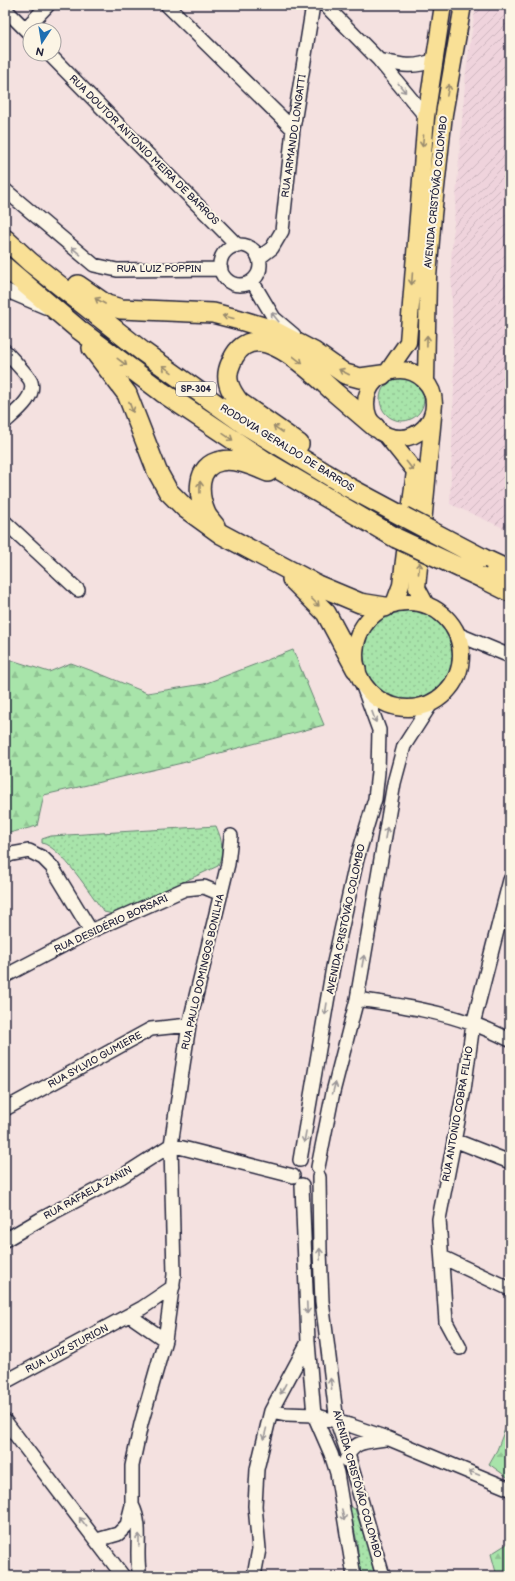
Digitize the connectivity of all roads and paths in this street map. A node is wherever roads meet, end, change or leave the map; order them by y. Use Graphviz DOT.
graph roads {
  1 [pos="48,5"];
  2 [pos="167,5"];
  3 [pos="313,5"];
  4 [pos="325,5"];
  5 [pos="443,5"];
  6 [pos="463,5"];
  7 [pos="5,9"];
  8 [pos="35,22"];
  9 [pos="22,27"];
  10 [pos="379,60"];
  11 [pos="434,60"];
  12 [pos="57,62"];
  13 [pos="426,117"];
  14 [pos="293,129"];
  15 [pos="5,190"];
  16 [pos="5,229"];
  17 [pos="5,239"];
  18 [pos="238,246"];
  19 [pos="259,258"];
  20 [pos="5,266"];
  21 [pos="221,269"];
  22 [pos="252,281"];
  23 [pos="5,290"];
  24 [pos="58,312"];
  25 [pos="78,329"];
  26 [pos="5,351"];
  27 [pos="314,352"];
  28 [pos="385,373"];
  29 [pos="426,380"];
  30 [pos="433,416"];
  31 [pos="5,422"];
  32 [pos="380,431"];
  33 [pos="359,516"];
  34 [pos="403,517"];
  35 [pos="5,522"];
  36 [pos="221,534"];
  37 [pos="277,564"];
  38 [pos="510,571"];
  39 [pos="78,590"];
  40 [pos="510,592"];
  41 [pos="389,605"];
  42 [pos="426,605"];
  43 [pos="458,634"];
  44 [pos="510,656"];
  45 [pos="358,675"];
  46 [pos="431,704"];
  47 [pos="231,836"];
  48 [pos="5,856"];
  49 [pos="510,880"];
  50 [pos="221,894"];
  51 [pos="505,919"];
  52 [pos="91,931"];
  53 [pos="5,976"];
  54 [pos="357,999"];
  55 [pos="473,1024"];
  56 [pos="189,1025"];
  57 [pos="510,1040"];
  58 [pos="5,1109"];
  59 [pos="454,1140"];
  60 [pos="171,1145"];
  61 [pos="300,1160"];
  62 [pos="510,1162"];
  63 [pos="319,1172"];
  64 [pos="298,1180"];
  65 [pos="5,1240"];
  66 [pos="442,1257"];
  67 [pos="173,1287"];
  68 [pos="510,1288"];
  69 [pos="129,1316"];
  70 [pos="165,1340"];
  71 [pos="308,1342"];
  72 [pos="460,1348"];
  73 [pos="5,1382"];
  74 [pos="271,1411"];
  75 [pos="314,1415"];
  76 [pos="5,1421"];
  77 [pos="337,1422"];
  78 [pos="387,1438"];
  79 [pos="348,1454"];
  80 [pos="510,1489"];
  81 [pos="340,1495"];
  82 [pos="132,1505"];
  83 [pos="97,1540"];
  84 [pos="123,1576"];
  85 [pos="140,1576"];
  86 [pos="254,1576"];
  87 [pos="354,1576"];
  88 [pos="383,1576"];
  1 -- 8 [label="street"];
  2 -- 14 [label="street"];
  3 -- 14 [label="street, RUA ARMANDO LONGATTI"];
  4 -- 10 [label="street"];
  5 -- 11 [label="main road, AVENIDA CRISTÓVÃO COLOMBO"];
  29 -- 6 [label="main road, AVENIDA CRISTÓVÃO COLOMBO, one-way"];
  7 -- 9 [label="street"];
  10 -- 11 [label="street"];
  10 -- 13 [label="street, one-way"];
  11 -- 13 [label="main road, AVENIDA CRISTÓVÃO COLOMBO"];
  12 -- 18 [label="street, RUA DOUTOR ANTONIO MEIRA DE BARROS"];
  13 -- 28 [label="main road, AVENIDA CRISTÓVÃO COLOMBO, one-way"];
  14 -- 19 [label="street, RUA ARMANDO LONGATTI"];
  21 -- 15 [label="street, RUA LUIZ POPPIN, one-way"];
  27 -- 16 [label="highway, one-way"];
  34 -- 17 [label="highway, RODOVIA GERALDO DE BARROS / SP-304, one-way"];
  18 -- 19 [label="street"];
  18 -- 21 [label="street"];
  19 -- 22 [label="street"];
  20 -- 24 [label="highway, RODOVIA GERALDO DE BARROS / SP-304"];
  21 -- 22 [label="street"];
  27 -- 22 [label="street, one-way"];
  23 -- 24 [label="street"];
  24 -- 25 [label="highway, RODOVIA GERALDO DE BARROS / SP-304"];
  25 -- 33 [label="highway, RODOVIA GERALDO DE BARROS / SP-304, one-way"];
  25 -- 36 [label="highway, one-way"];
  26 -- 31 [label="street"];
  28 -- 27 [label="highway, one-way"];
  28 -- 29 [label="main road"];
  28 -- 32 [label="main road"];
  29 -- 30 [label="main road"];
  30 -- 32 [label="main road"];
  42 -- 30 [label="main road, one-way"];
  34 -- 32 [label="highway, one-way"];
  32 -- 41 [label="main road, one-way"];
  36 -- 33 [label="highway, one-way"];
  33 -- 40 [label="highway, RODOVIA GERALDO DE BARROS / SP-304, bridge"];
  34 -- 38 [label="highway, RODOVIA GERALDO DE BARROS / SP-304, bridge"];
  35 -- 39 [label="street"];
  36 -- 37 [label="highway"];
  37 -- 41 [label="highway"];
  37 -- 45 [label="highway, one-way"];
  41 -- 42 [label="main road"];
  41 -- 45 [label="main road"];
  42 -- 43 [label="main road"];
  43 -- 44 [label="street"];
  43 -- 46 [label="main road"];
  45 -- 46 [label="main road"];
  45 -- 61 [label="street, AVENIDA CRISTÓVÃO COLOMBO, one-way"];
  54 -- 46 [label="street, AVENIDA CRISTÓVÃO COLOMBO, one-way"];
  47 -- 50 [label="street, RUA PAULO DOMINGOS BONILHA"];
  48 -- 52 [label="street"];
  49 -- 51 [label="street, RUA ANTONIO COBRA FILHO"];
  50 -- 52 [label="street, RUA DESIDÉRIO BORSARI"];
  50 -- 56 [label="street, RUA PAULO DOMINGOS BONILHA"];
  51 -- 55 [label="street, RUA ANTONIO COBRA FILHO"];
  52 -- 53 [label="street, RUA DESIDÉRIO BORSARI"];
  54 -- 55 [label="street"];
  63 -- 54 [label="street, AVENIDA CRISTÓVÃO COLOMBO, one-way"];
  55 -- 57 [label="street"];
  55 -- 59 [label="street, RUA ANTONIO COBRA FILHO"];
  56 -- 58 [label="street, RUA SYLVIO GUMIERE"];
  56 -- 60 [label="street, RUA PAULO DOMINGOS BONILHA"];
  59 -- 62 [label="street"];
  59 -- 66 [label="street, RUA ANTONIO COBRA FILHO"];
  60 -- 64 [label="street"];
  60 -- 65 [label="street, RUA RAFAELA ZANIN"];
  60 -- 67 [label="street, RUA PAULO DOMINGOS BONILHA"];
  61 -- 63 [label="street"];
  61 -- 64 [label="street"];
  63 -- 64 [label="street"];
  77 -- 63 [label="street, AVENIDA CRISTÓVÃO COLOMBO, one-way"];
  64 -- 71 [label="street, AVENIDA CRISTÓVÃO COLOMBO, one-way"];
  66 -- 68 [label="street"];
  66 -- 72 [label="street, RUA ANTONIO COBRA FILHO"];
  67 -- 69 [label="street, RUA LUIZ STURION"];
  67 -- 70 [label="street, RUA PAULO DOMINGOS BONILHA"];
  69 -- 70 [label="street"];
  69 -- 73 [label="street, RUA LUIZ STURION"];
  70 -- 82 [label="street, RUA PAULO DOMINGOS BONILHA"];
  71 -- 74 [label="street, one-way"];
  71 -- 75 [label="street, AVENIDA CRISTÓVÃO COLOMBO"];
  74 -- 75 [label="street"];
  74 -- 86 [label="street, one-way"];
  75 -- 77 [label="street"];
  75 -- 81 [label="street, AVENIDA CRISTÓVÃO COLOMBO"];
  83 -- 76 [label="street, one-way"];
  77 -- 78 [label="street"];
  77 -- 79 [label="street, AVENIDA CRISTÓVÃO COLOMBO"];
  78 -- 79 [label="street"];
  80 -- 78 [label="street, one-way"];
  79 -- 81 [label="street"];
  79 -- 88 [label="street, AVENIDA CRISTÓVÃO COLOMBO"];
  81 -- 87 [label="street, AVENIDA CRISTÓVÃO COLOMBO, one-way"];
  82 -- 83 [label="street, RUA PAULO DOMINGOS BONILHA"];
  85 -- 82 [label="street, one-way"];
  83 -- 84 [label="street"];
}
